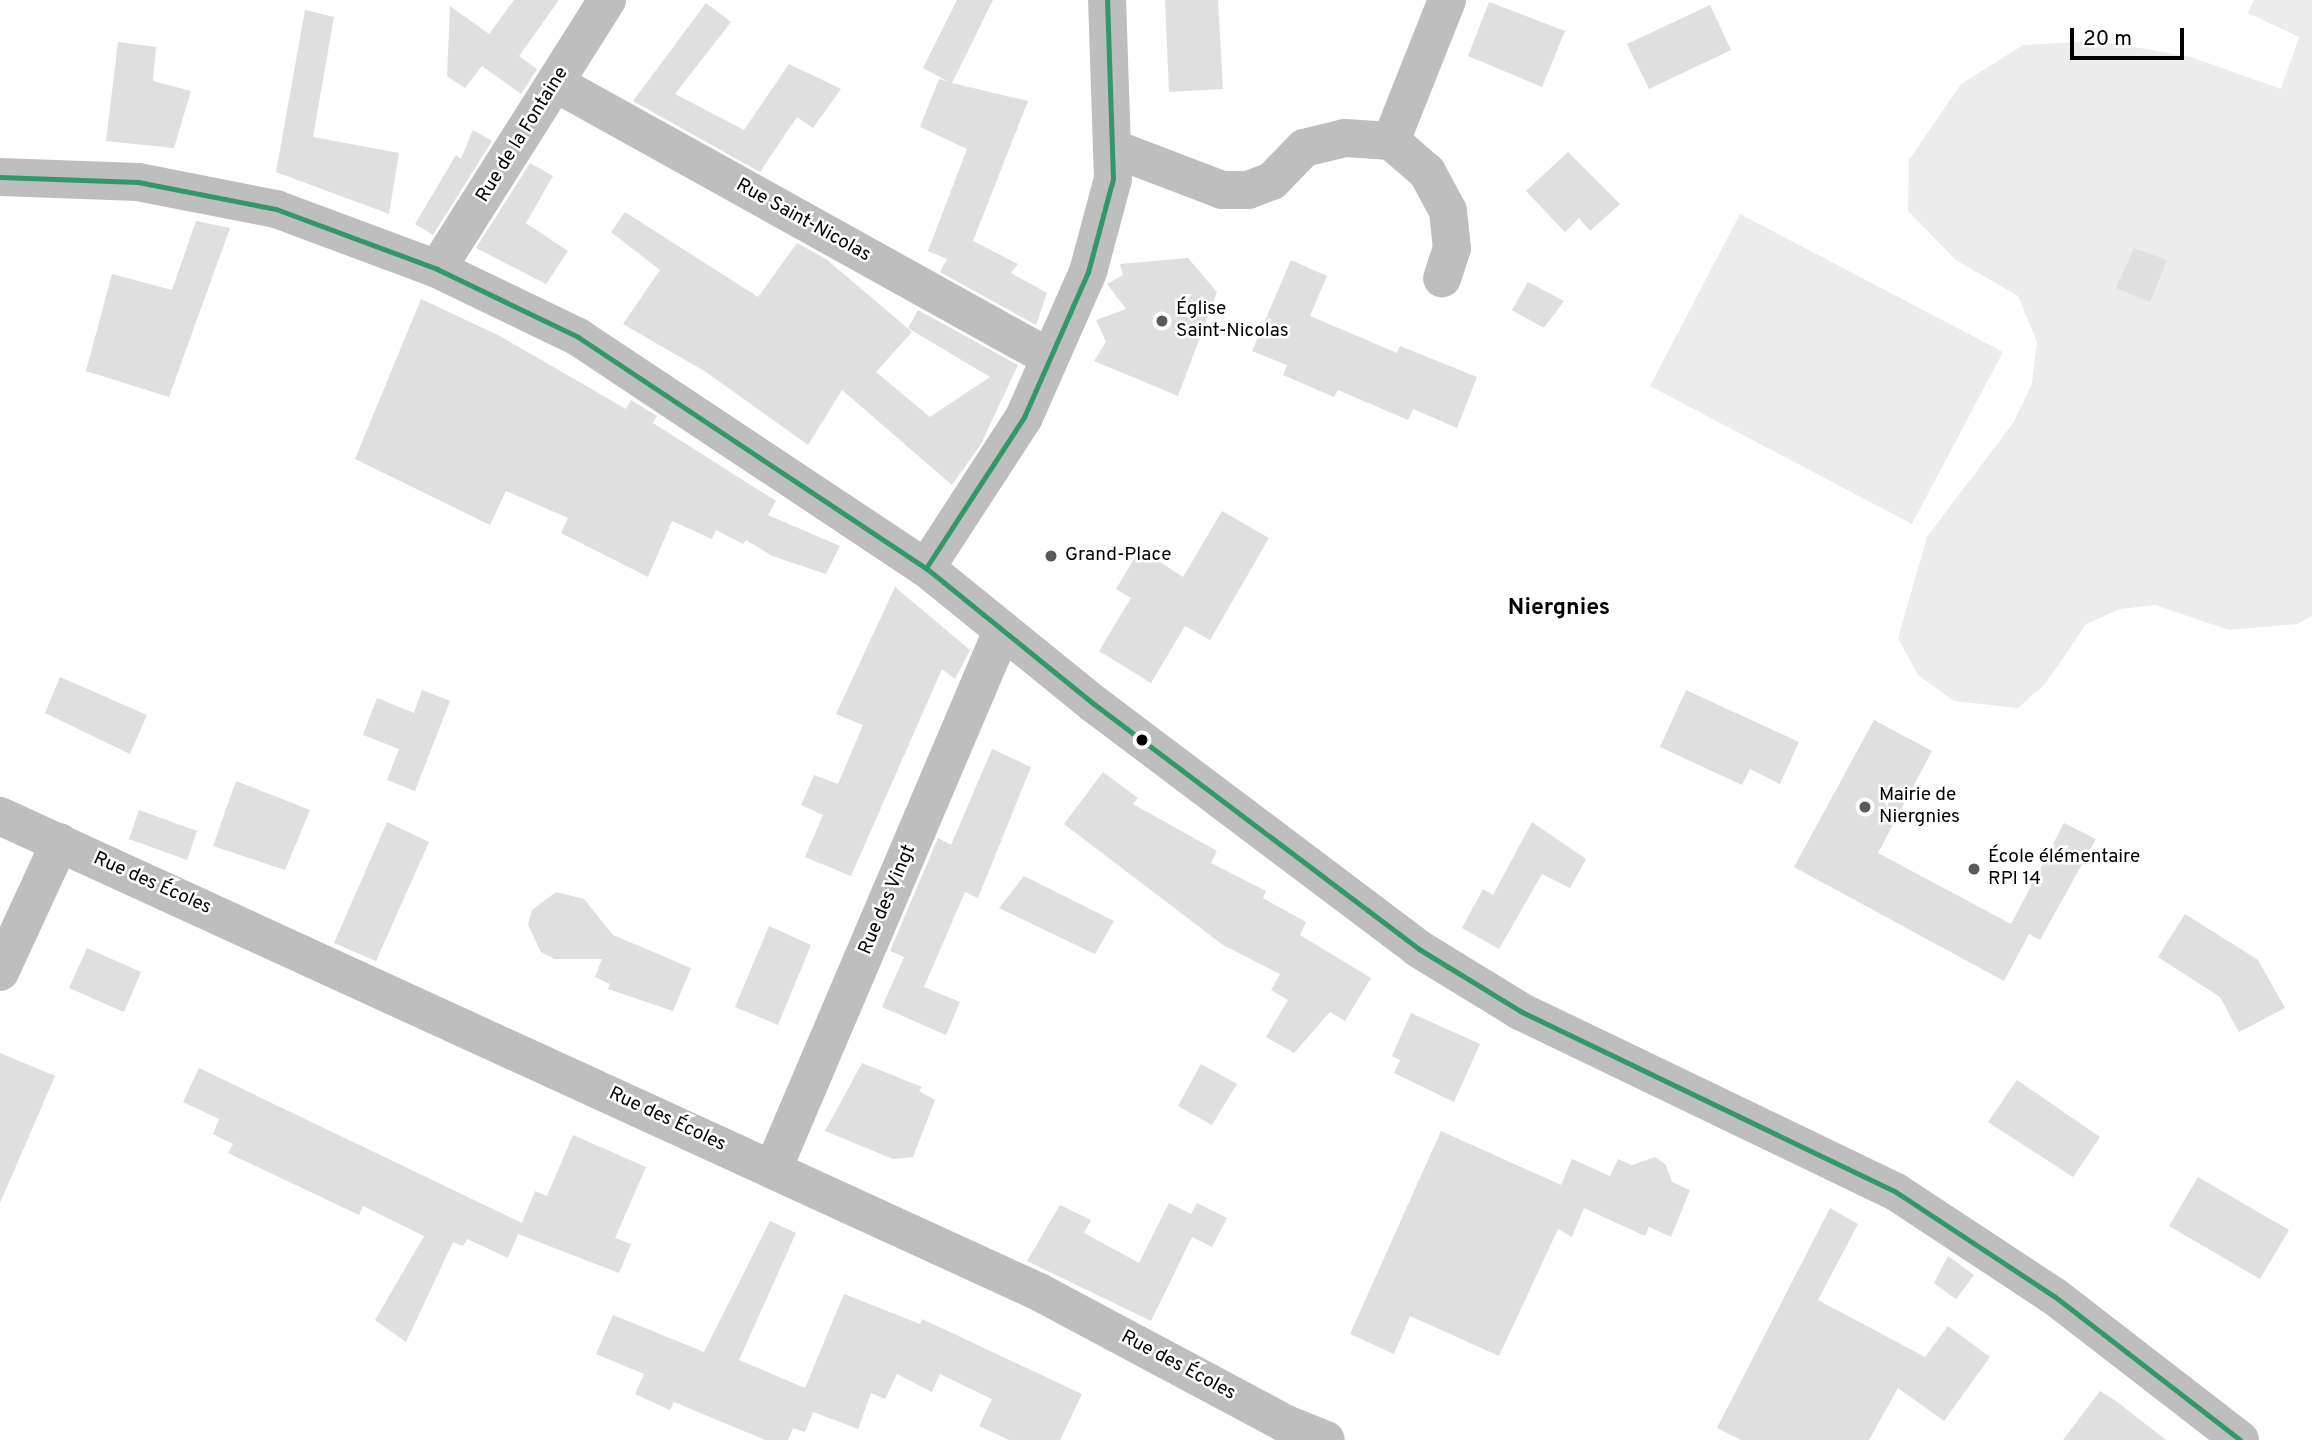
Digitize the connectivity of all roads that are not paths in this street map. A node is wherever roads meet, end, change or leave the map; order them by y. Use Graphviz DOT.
graph roads {
  1 [pos="607,0"];
  2 [pos="1107,0"];
  3 [pos="1447,0"];
  4 [pos="555,83"];
  5 [pos="1391,141"];
  6 [pos="1112,148"];
  7 [pos="0,177"];
  8 [pos="437,269"];
  9 [pos="1442,278"];
  10 [pos="1050,358"];
  11 [pos="926,568"];
  12 [pos="1002,631"];
  13 [pos="0,816"];
  14 [pos="60,842"];
  15 [pos="0,972"];
  16 [pos="773,1169"];
  17 [pos="1326,1440"];
  18 [pos="2240,1440"];
  1 -- 4 [label="street, Rue de la Fontaine"];
  2 -- 6 [label="street"];
  3 -- 5 [label="street"];
  4 -- 8 [label="street, Rue de la Fontaine"];
  4 -- 10 [label="street, Rue Saint-Nicolas"];
  5 -- 6 [label="street"];
  5 -- 9 [label="street"];
  6 -- 10 [label="street"];
  7 -- 8 [label="street"];
  8 -- 11 [label="street"];
  10 -- 11 [label="street"];
  11 -- 12 [label="street"];
  12 -- 16 [label="street, Rue des Vingt"];
  12 -- 18 [label="street"];
  13 -- 14 [label="street, Rue des Écoles"];
  14 -- 15 [label="street"];
  14 -- 16 [label="street, Rue des Écoles"];
  16 -- 17 [label="street, Rue des Écoles"];
}
